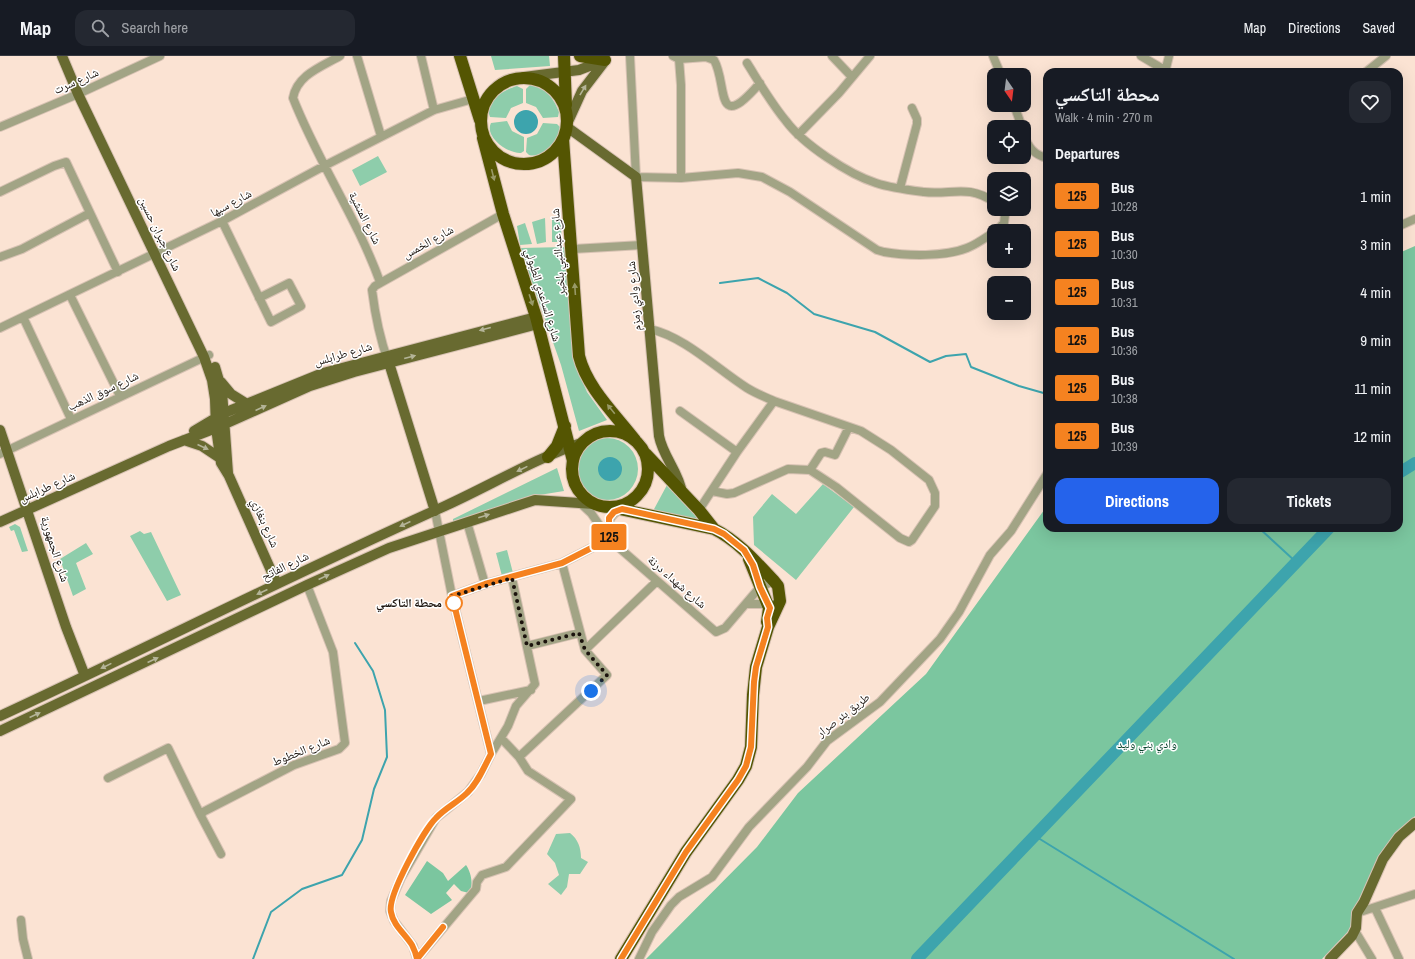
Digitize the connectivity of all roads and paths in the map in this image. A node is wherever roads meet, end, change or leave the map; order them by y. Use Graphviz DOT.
graph roads {
  1 [pos="62,56"];
  2 [pos="160,56"];
  3 [pos="340,56"];
  4 [pos="357,56"];
  5 [pos="421,56"];
  6 [pos="460,56"];
  7 [pos="564,56"];
  8 [pos="580,56"];
  9 [pos="630,56"];
  10 [pos="832,56"];
  11 [pos="870,56"];
  12 [pos="993,56"];
  13 [pos="1141,56"];
  14 [pos="1168,56"];
  15 [pos="1386,56"];
  16 [pos="676,57"];
  17 [pos="607,58"];
  18 [pos="747,63"];
  19 [pos="998,68"];
  20 [pos="1162,68"];
  21 [pos="1167,68"];
  22 [pos="1371,68"];
  23 [pos="564,72"];
  24 [pos="524,77"];
  25 [pos="852,77"];
  26 [pos="760,83"];
  27 [pos="78,94"];
  28 [pos="473,98"];
  29 [pos="912,108"];
  30 [pos="434,110"];
  31 [pos="566,110"];
  32 [pos="481,123"];
  33 [pos="567,126"];
  34 [pos="0,127"];
  35 [pos="798,135"];
  36 [pos="381,136"];
  37 [pos="483,138"];
  38 [pos="563,139"];
  39 [pos="1031,150"];
  40 [pos="1043,156"];
  41 [pos="324,166"];
  42 [pos="636,177"];
  43 [pos="681,178"];
  44 [pos="900,188"];
  45 [pos="0,192"];
  46 [pos="987,197"];
  47 [pos="90,213"];
  48 [pos="503,214"];
  49 [pos="1415,219"];
  50 [pos="222,222"];
  51 [pos="1403,224"];
  52 [pos="987,236"];
  53 [pos="642,245"];
  54 [pos="573,249"];
  55 [pos="156,254"];
  56 [pos="0,257"];
  57 [pos="118,272"];
  58 [pos="380,282"];
  59 [pos="70,295"];
  60 [pos="259,298"];
  61 [pos="24,317"];
  62 [pos="537,320"];
  63 [pos="0,328"];
  64 [pos="650,329"];
  65 [pos="207,356"];
  66 [pos="388,359"];
  67 [pos="220,380"];
  68 [pos="120,396"];
  69 [pos="774,401"];
  70 [pos="247,404"];
  71 [pos="215,405"];
  72 [pos="680,411"];
  73 [pos="237,418"];
  74 [pos="71,419"];
  75 [pos="220,421"];
  76 [pos="565,426"];
  77 [pos="849,427"];
  78 [pos="199,428"];
  79 [pos="0,430"];
  80 [pos="226,437"];
  81 [pos="184,440"];
  82 [pos="635,440"];
  83 [pos="584,442"];
  84 [pos="169,446"];
  85 [pos="570,446"];
  86 [pos="643,450"];
  87 [pos="4,452"];
  88 [pos="737,452"];
  89 [pos="548,457"];
  90 [pos="220,458"];
  91 [pos="573,461"];
  92 [pos="810,470"];
  93 [pos="228,473"];
  94 [pos="1043,480"];
  95 [pos="712,491"];
  96 [pos="682,493"];
  97 [pos="579,502"];
  98 [pos="594,504"];
  99 [pos="610,507"];
  100 [pos="622,509"];
  101 [pos="28,510"];
  102 [pos="699,510"];
  103 [pos="435,511"];
  104 [pos="0,522"];
  105 [pos="467,522"];
  106 [pos="714,529"];
  107 [pos="438,532"];
  108 [pos="609,539"];
  109 [pos="369,541"];
  110 [pos="744,550"];
  111 [pos="373,555"];
  112 [pos="562,563"];
  113 [pos="512,578"];
  114 [pos="657,581"];
  115 [pos="774,581"];
  116 [pos="277,584"];
  117 [pos="485,584"];
  118 [pos="307,585"];
  119 [pos="760,587"];
  120 [pos="452,596"];
  121 [pos="746,604"];
  122 [pos="774,604"];
  123 [pos="579,633"];
  124 [pos="527,646"];
  125 [pos="585,650"];
  126 [pos="85,676"];
  127 [pos="531,690"];
  128 [pos="479,701"];
  129 [pos="0,716"];
  130 [pos="0,731"];
  131 [pos="501,738"];
  132 [pos="491,754"];
  133 [pos="519,757"];
  134 [pos="108,778"];
  135 [pos="201,816"];
  136 [pos="1415,823"];
  137 [pos="221,854"];
  138 [pos="1415,894"];
  139 [pos="1375,908"];
  140 [pos="1357,913"];
  141 [pos="21,920"];
  142 [pos="1355,931"];
  143 [pos="28,959"];
  144 [pos="621,959"];
  145 [pos="639,959"];
  146 [pos="1330,959"];
  147 [pos="1372,959"];
  148 [pos="1399,959"];
  1 -- 27 [label="main road, شارع جبران حسين"];
  2 -- 27 [label="street, شارع سرت"];
  3 -- 41 [label="street, شارع المنشية"];
  4 -- 36 [label="street"];
  5 -- 30 [label="street"];
  6 -- 28 [label="highway"];
  7 -- 23 [label="highway"];
  8 -- 17 [label="highway"];
  9 -- 42 [label="street"];
  10 -- 25 [label="street"];
  11 -- 25 [label="street"];
  12 -- 19 [label="street"];
  13 -- 20 [label="street"];
  14 -- 21 [label="street"];
  15 -- 22 [label="street"];
  16 -- 26 [label="street"];
  16 -- 43 [label="street"];
  17 -- 23 [label="main road"];
  33 -- 17 [label="main road, one-way"];
  18 -- 26 [label="street"];
  23 -- 24 [label="main road"];
  23 -- 31 [label="highway"];
  24 -- 31 [label="highway"];
  24 -- 32 [label="highway"];
  25 -- 35 [label="street"];
  26 -- 35 [label="street"];
  27 -- 34 [label="street, شارع سرت"];
  27 -- 55 [label="main road, شارع جبران حسين"];
  28 -- 30 [label="street, شارع سبها"];
  28 -- 32 [label="highway"];
  29 -- 44 [label="street"];
  30 -- 36 [label="street, شارع سبها"];
  31 -- 33 [label="highway"];
  32 -- 37 [label="highway"];
  33 -- 38 [label="highway"];
  33 -- 42 [label="main road"];
  35 -- 44 [label="street"];
  36 -- 41 [label="street, شارع سبها"];
  37 -- 38 [label="highway"];
  37 -- 48 [label="highway, شارع الساعدي الطبولي, one-way"];
  38 -- 54 [label="highway, شارع عبدالنبي بلخير"];
  39 -- 40 [label="street"];
  41 -- 50 [label="street, شارع سبها"];
  41 -- 58 [label="street, شارع المنشية"];
  42 -- 43 [label="street"];
  42 -- 53 [label="main road, شارع وادي زمزم"];
  43 -- 52 [label="street"];
  44 -- 46 [label="street"];
  45 -- 47 [label="street"];
  47 -- 56 [label="street"];
  47 -- 57 [label="street"];
  48 -- 58 [label="street, شارع الخمس"];
  48 -- 62 [label="highway, شارع الساعدي الطبولي, one-way"];
  49 -- 51 [label="street"];
  50 -- 55 [label="street, شارع سبها"];
  50 -- 60 [label="street"];
  53 -- 54 [label="street"];
  53 -- 64 [label="main road, شارع وادي زمزم"];
  82 -- 54 [label="highway, شارع عبدالنبي بلخير, one-way"];
  55 -- 57 [label="street, شارع سبها"];
  55 -- 65 [label="main road, شارع جبران حسين"];
  57 -- 59 [label="street, شارع سبها"];
  58 -- 66 [label="street, شارع الخمس"];
  59 -- 61 [label="street, شارع سبها"];
  59 -- 68 [label="street"];
  60 -- 60 [label="street"];
  61 -- 63 [label="street, شارع سبها"];
  61 -- 74 [label="street"];
  62 -- 66 [label="main road, شارع طرابلس"];
  62 -- 76 [label="highway, شارع الساعدي الطبولي"];
  64 -- 69 [label="street"];
  64 -- 96 [label="main road, شارع وادي زمزم"];
  65 -- 67 [label="main road"];
  65 -- 68 [label="street, شارع سوق الذهب"];
  65 -- 71 [label="main road"];
  66 -- 70 [label="main road, شارع طرابلس"];
  73 -- 66 [label="main road, شارع طرابلس, one-way"];
  66 -- 103 [label="main road"];
  67 -- 70 [label="main road"];
  67 -- 75 [label="main road"];
  68 -- 74 [label="street, شارع سوق الذهب"];
  69 -- 77 [label="street"];
  69 -- 88 [label="street"];
  70 -- 75 [label="main road, شارع طرابلس"];
  71 -- 75 [label="main road"];
  71 -- 78 [label="main road"];
  72 -- 88 [label="street"];
  73 -- 75 [label="main road, شارع طرابلس"];
  73 -- 80 [label="main road"];
  74 -- 87 [label="street, شارع سوق الذهب"];
  75 -- 78 [label="main road, شارع طرابلس"];
  75 -- 80 [label="main road"];
  75 -- 81 [label="main road, شارع طرابلس"];
  75 -- 90 [label="main road"];
  76 -- 85 [label="highway, شارع الساعدي الطبولي"];
  76 -- 89 [label="highway"];
  77 -- 92 [label="street"];
  77 -- 92 [label="street"];
  78 -- 84 [label="main road, شارع طرابلس"];
  79 -- 87 [label="main road, شارع الجمهورية"];
  80 -- 93 [label="main road"];
  81 -- 84 [label="main road, شارع طرابلس"];
  81 -- 90 [label="main road, one-way"];
  82 -- 83 [label="highway"];
  82 -- 86 [label="highway"];
  83 -- 85 [label="main road, شارع الفاتح"];
  83 -- 91 [label="highway"];
  84 -- 101 [label="main road, شارع طرابلس"];
  85 -- 89 [label="main road, شارع الفاتح"];
  85 -- 91 [label="highway, شارع الساعدي الطبولي"];
  86 -- 96 [label="highway"];
  86 -- 99 [label="highway"];
  87 -- 101 [label="main road, شارع الجمهورية"];
  88 -- 95 [label="street"];
  89 -- 103 [label="main road, شارع الفاتح, one-way"];
  90 -- 93 [label="main road, شارع بنغازي"];
  91 -- 98 [label="highway"];
  92 -- 95 [label="street"];
  93 -- 116 [label="main road, شارع بنغازي"];
  94 -- 145 [label="street, طريق بئر صرار"];
  95 -- 102 [label="street"];
  96 -- 102 [label="highway"];
  97 -- 98 [label="main road"];
  105 -- 97 [label="main road, one-way"];
  97 -- 108 [label="street, شارع شهداء درنة"];
  98 -- 99 [label="highway"];
  99 -- 100 [label="highway"];
  100 -- 106 [label="highway"];
  100 -- 108 [label="street"];
  101 -- 104 [label="main road, شارع طرابلس"];
  101 -- 126 [label="main road, شارع الجمهورية"];
  102 -- 106 [label="highway"];
  103 -- 107 [label="street"];
  103 -- 109 [label="main road, شارع الفاتح, one-way"];
  105 -- 107 [label="main road"];
  105 -- 117 [label="street"];
  106 -- 110 [label="highway"];
  107 -- 111 [label="main road"];
  107 -- 120 [label="street"];
  108 -- 112 [label="street"];
  108 -- 114 [label="street, شارع شهداء درنة"];
  109 -- 111 [label="main road"];
  109 -- 116 [label="main road, شارع الفاتح"];
  110 -- 115 [label="highway"];
  110 -- 119 [label="highway"];
  118 -- 111 [label="main road, one-way"];
  112 -- 113 [label="street"];
  112 -- 123 [label="street"];
  113 -- 117 [label="street"];
  113 -- 124 [label="street"];
  114 -- 121 [label="street, شارع شهداء درنة"];
  114 -- 125 [label="street"];
  115 -- 119 [label="street"];
  115 -- 122 [label="highway"];
  116 -- 126 [label="main road, شارع الفاتح, one-way"];
  117 -- 120 [label="street"];
  130 -- 118 [label="main road, one-way"];
  118 -- 135 [label="street, شارع الخطوط"];
  119 -- 121 [label="street"];
  119 -- 122 [label="highway"];
  120 -- 128 [label="street"];
  121 -- 122 [label="street"];
  122 -- 144 [label="highway"];
  123 -- 124 [label="street"];
  123 -- 125 [label="street"];
  124 -- 127 [label="street"];
  125 -- 133 [label="street"];
  126 -- 129 [label="main road, شارع الفاتح"];
  127 -- 128 [label="street"];
  127 -- 131 [label="street"];
  128 -- 132 [label="street"];
  131 -- 132 [label="street"];
  131 -- 133 [label="street"];
  132 -- 133 [label="street"];
  134 -- 135 [label="street"];
  135 -- 137 [label="street"];
  136 -- 140 [label="main road"];
  138 -- 139 [label="street"];
  139 -- 140 [label="street"];
  139 -- 148 [label="street"];
  140 -- 142 [label="main road"];
  141 -- 143 [label="street"];
  142 -- 146 [label="main road"];
  142 -- 147 [label="street"];
}
